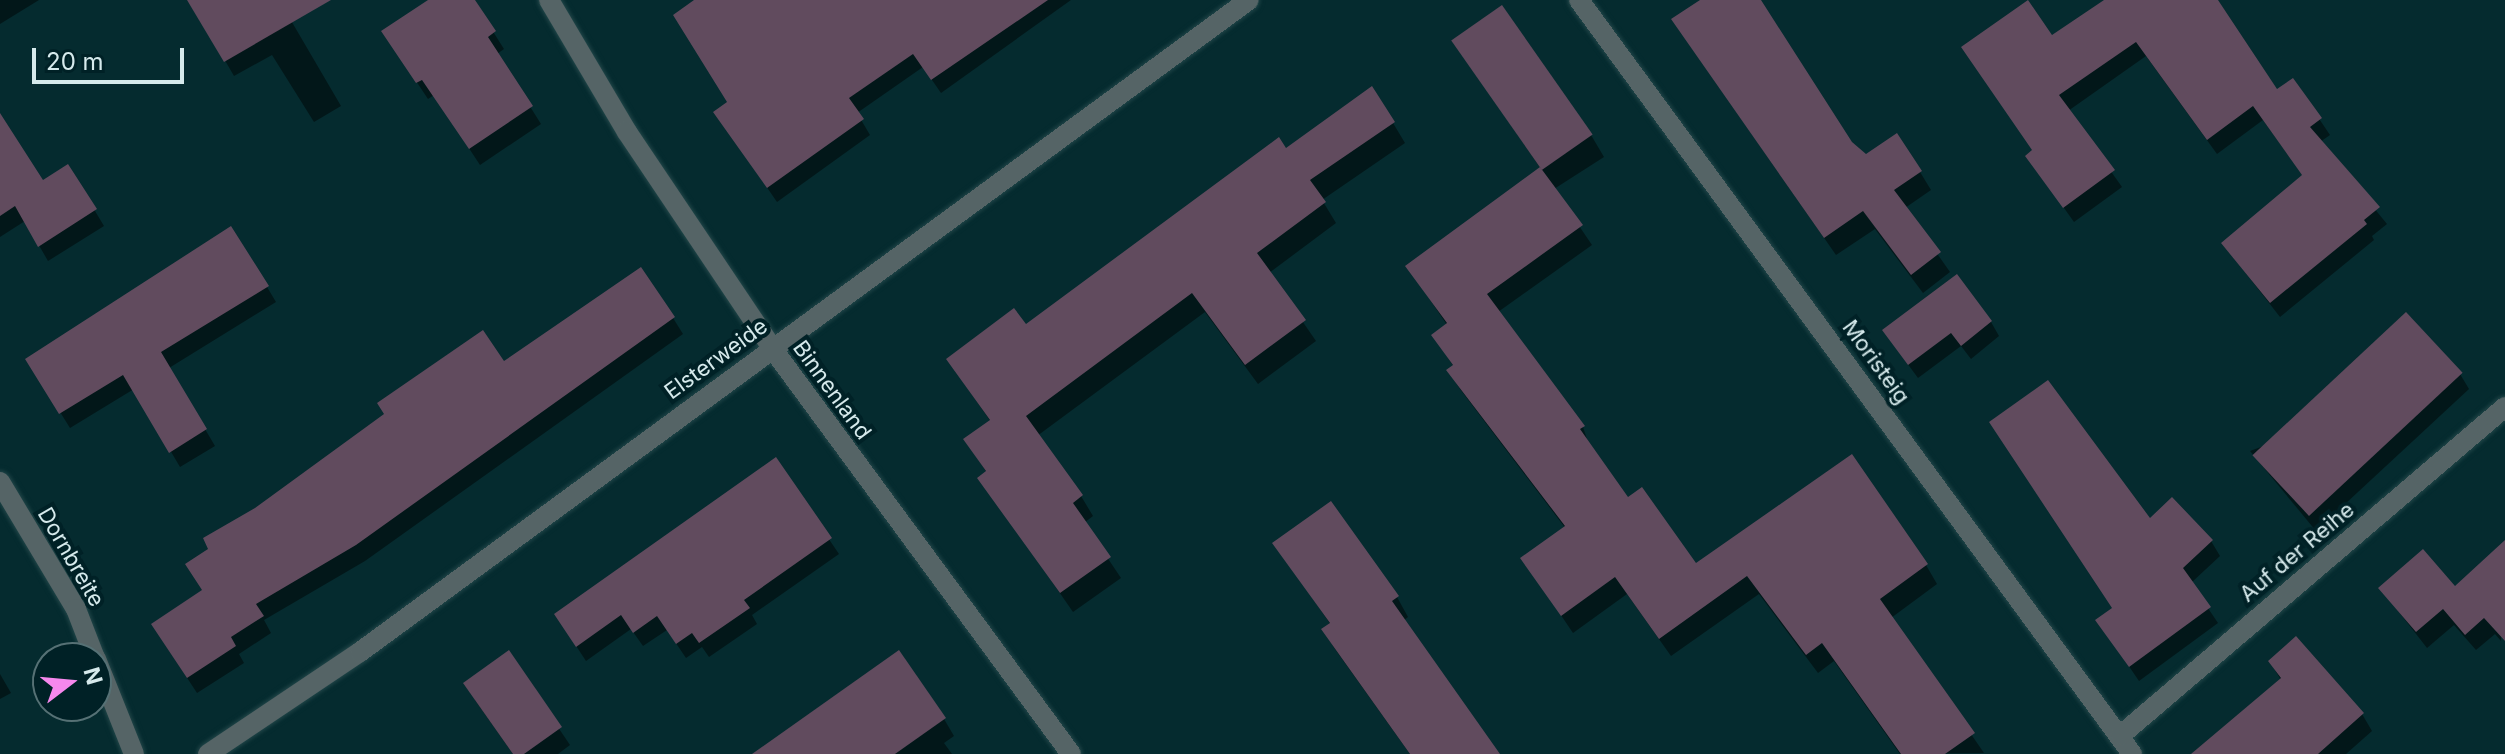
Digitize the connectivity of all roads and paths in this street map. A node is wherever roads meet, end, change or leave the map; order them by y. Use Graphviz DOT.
graph roads {
  1 [pos="549,0"];
  2 [pos="1249,0"];
  3 [pos="1579,0"];
  4 [pos="772,348"];
  5 [pos="2505,407"];
  6 [pos="0,482"];
  7 [pos="89,642"];
  8 [pos="112,699"];
  9 [pos="2121,735"];
  10 [pos="134,754"];
  11 [pos="208,754"];
  12 [pos="1071,754"];
  13 [pos="2132,754"];
  1 -- 4 [label="street, Binnenland"];
  2 -- 4 [label="street, Elsterweide"];
  3 -- 9 [label="street, Moristeig"];
  4 -- 11 [label="street, Elsterweide"];
  4 -- 12 [label="street, Binnenland"];
  5 -- 9 [label="street, Auf der Reihe"];
  6 -- 7 [label="street, Dornbreite"];
  8 -- 10 [label="street, Dornbreite"];
  9 -- 13 [label="street, Moristeig"];
}
